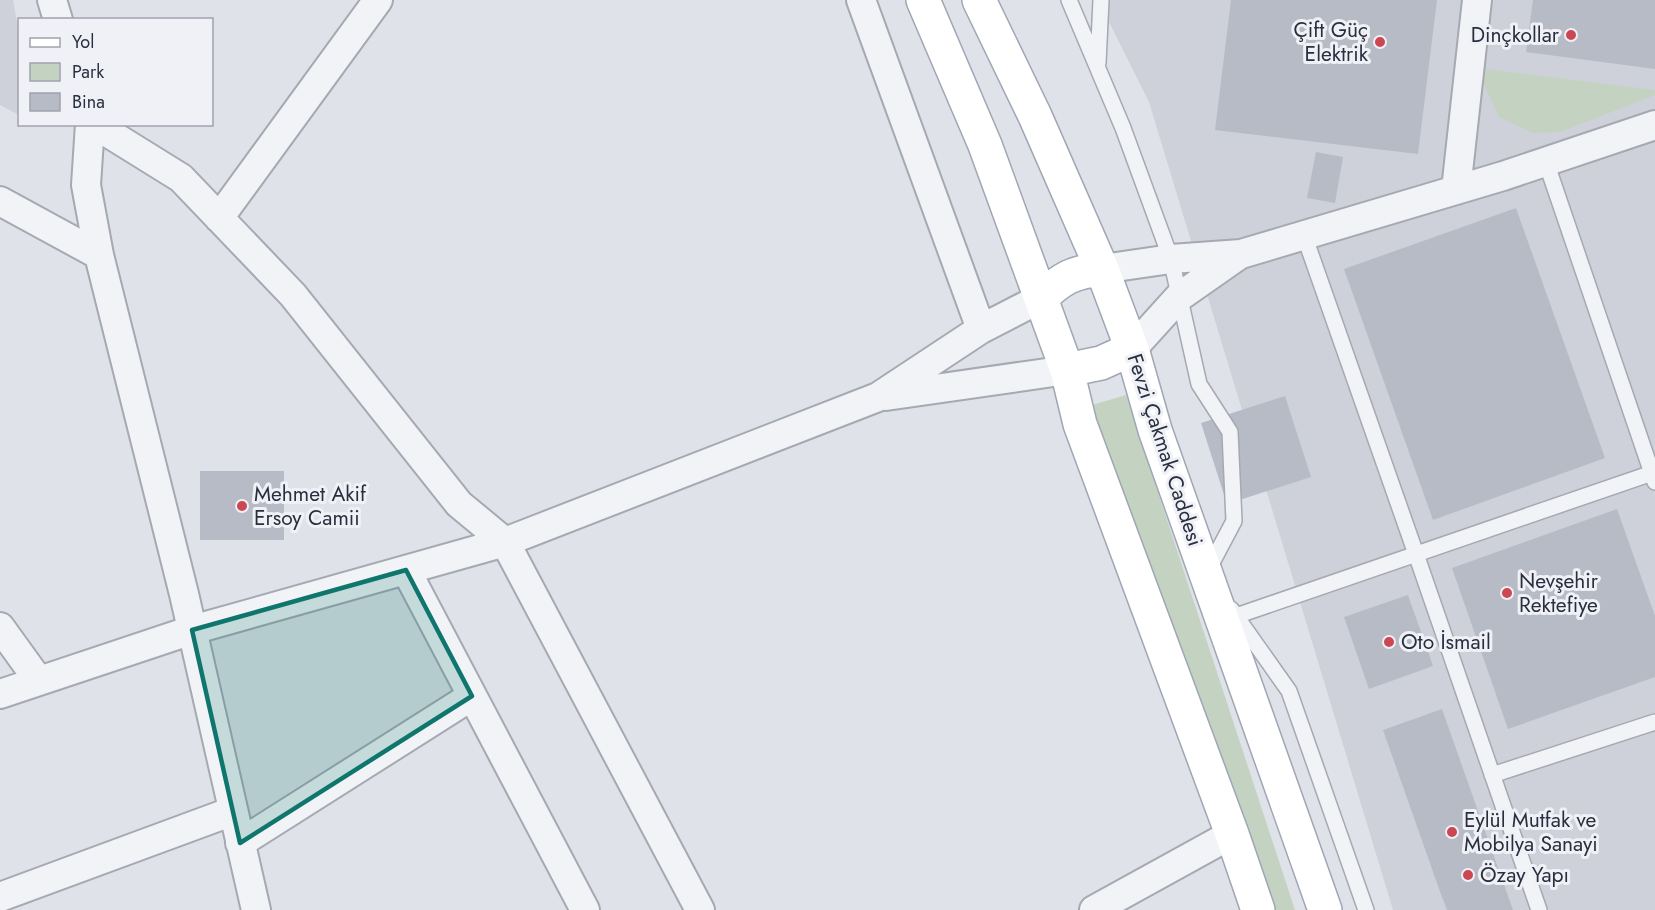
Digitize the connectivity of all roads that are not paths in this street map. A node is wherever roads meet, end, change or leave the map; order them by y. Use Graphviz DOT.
graph roads {
  1 [pos="52,0"];
  2 [pos="378,0"];
  3 [pos="861,0"];
  4 [pos="923,0"];
  5 [pos="979,0"];
  6 [pos="1069,0"];
  7 [pos="1101,0"];
  8 [pos="1477,0"];
  9 [pos="57,18"];
  10 [pos="1098,69"];
  11 [pos="1655,125"];
  12 [pos="92,126"];
  13 [pos="95,126"];
  14 [pos="1546,162"];
  15 [pos="1456,190"];
  16 [pos="0,201"];
  17 [pos="219,218"];
  18 [pos="1304,235"];
  19 [pos="1241,254"];
  20 [pos="99,255"];
  21 [pos="1171,259"];
  22 [pos="1102,269"];
  23 [pos="1179,297"];
  24 [pos="1041,298"];
  25 [pos="981,329"];
  26 [pos="1132,349"];
  27 [pos="1067,370"];
  28 [pos="878,397"];
  29 [pos="1654,476"];
  30 [pos="506,542"];
  31 [pos="1416,554"];
  32 [pos="406,570"];
  33 [pos="1206,574"];
  34 [pos="1236,616"];
  35 [pos="0,627"];
  36 [pos="192,630"];
  37 [pos="39,681"];
  38 [pos="0,694"];
  39 [pos="472,696"];
  40 [pos="1655,722"];
  41 [pos="1492,775"];
  42 [pos="233,811"];
  43 [pos="1232,834"];
  44 [pos="240,843"];
  45 [pos="0,897"];
  46 [pos="581,909"];
  47 [pos="256,910"];
  48 [pos="700,910"];
  49 [pos="1094,910"];
  50 [pos="1258,910"];
  51 [pos="1325,910"];
  52 [pos="1366,910"];
  53 [pos="1539,910"];
  1 -- 9 [label="street"];
  2 -- 17 [label="street"];
  3 -- 25 [label="street"];
  4 -- 24 [label="main road"];
  5 -- 22 [label="main road, Fevzi Çakmak Caddesi"];
  6 -- 10 [label="lane"];
  7 -- 10 [label="lane"];
  8 -- 15 [label="street"];
  10 -- 21 [label="lane"];
  11 -- 14 [label="street"];
  12 -- 20 [label="street"];
  13 -- 17 [label="street"];
  14 -- 15 [label="street"];
  14 -- 29 [label="lane"];
  15 -- 18 [label="street"];
  16 -- 20 [label="street"];
  17 -- 30 [label="street"];
  18 -- 19 [label="street"];
  18 -- 31 [label="lane"];
  19 -- 21 [label="street"];
  19 -- 23 [label="street"];
  20 -- 36 [label="street"];
  21 -- 22 [label="street"];
  21 -- 23 [label="lane"];
  22 -- 24 [label="main road"];
  22 -- 26 [label="main road, Fevzi Çakmak Caddesi"];
  23 -- 26 [label="street"];
  23 -- 33 [label="lane"];
  24 -- 25 [label="street"];
  24 -- 27 [label="main road"];
  25 -- 28 [label="street"];
  26 -- 27 [label="main road"];
  26 -- 33 [label="main road, Fevzi Çakmak Caddesi"];
  27 -- 28 [label="street"];
  27 -- 43 [label="main road"];
  28 -- 30 [label="street"];
  29 -- 31 [label="lane"];
  30 -- 32 [label="street"];
  30 -- 48 [label="street"];
  31 -- 34 [label="lane"];
  31 -- 41 [label="lane"];
  32 -- 36 [label="street"];
  32 -- 39 [label="street"];
  33 -- 34 [label="lane"];
  33 -- 51 [label="main road, Fevzi Çakmak Caddesi"];
  34 -- 52 [label="lane"];
  35 -- 37 [label="street"];
  36 -- 37 [label="street"];
  36 -- 42 [label="street"];
  37 -- 38 [label="street"];
  39 -- 44 [label="street"];
  39 -- 46 [label="street"];
  40 -- 41 [label="lane"];
  41 -- 53 [label="lane"];
  42 -- 44 [label="street"];
  42 -- 45 [label="street"];
  43 -- 49 [label="street"];
  43 -- 50 [label="main road"];
  44 -- 47 [label="street"];
}
